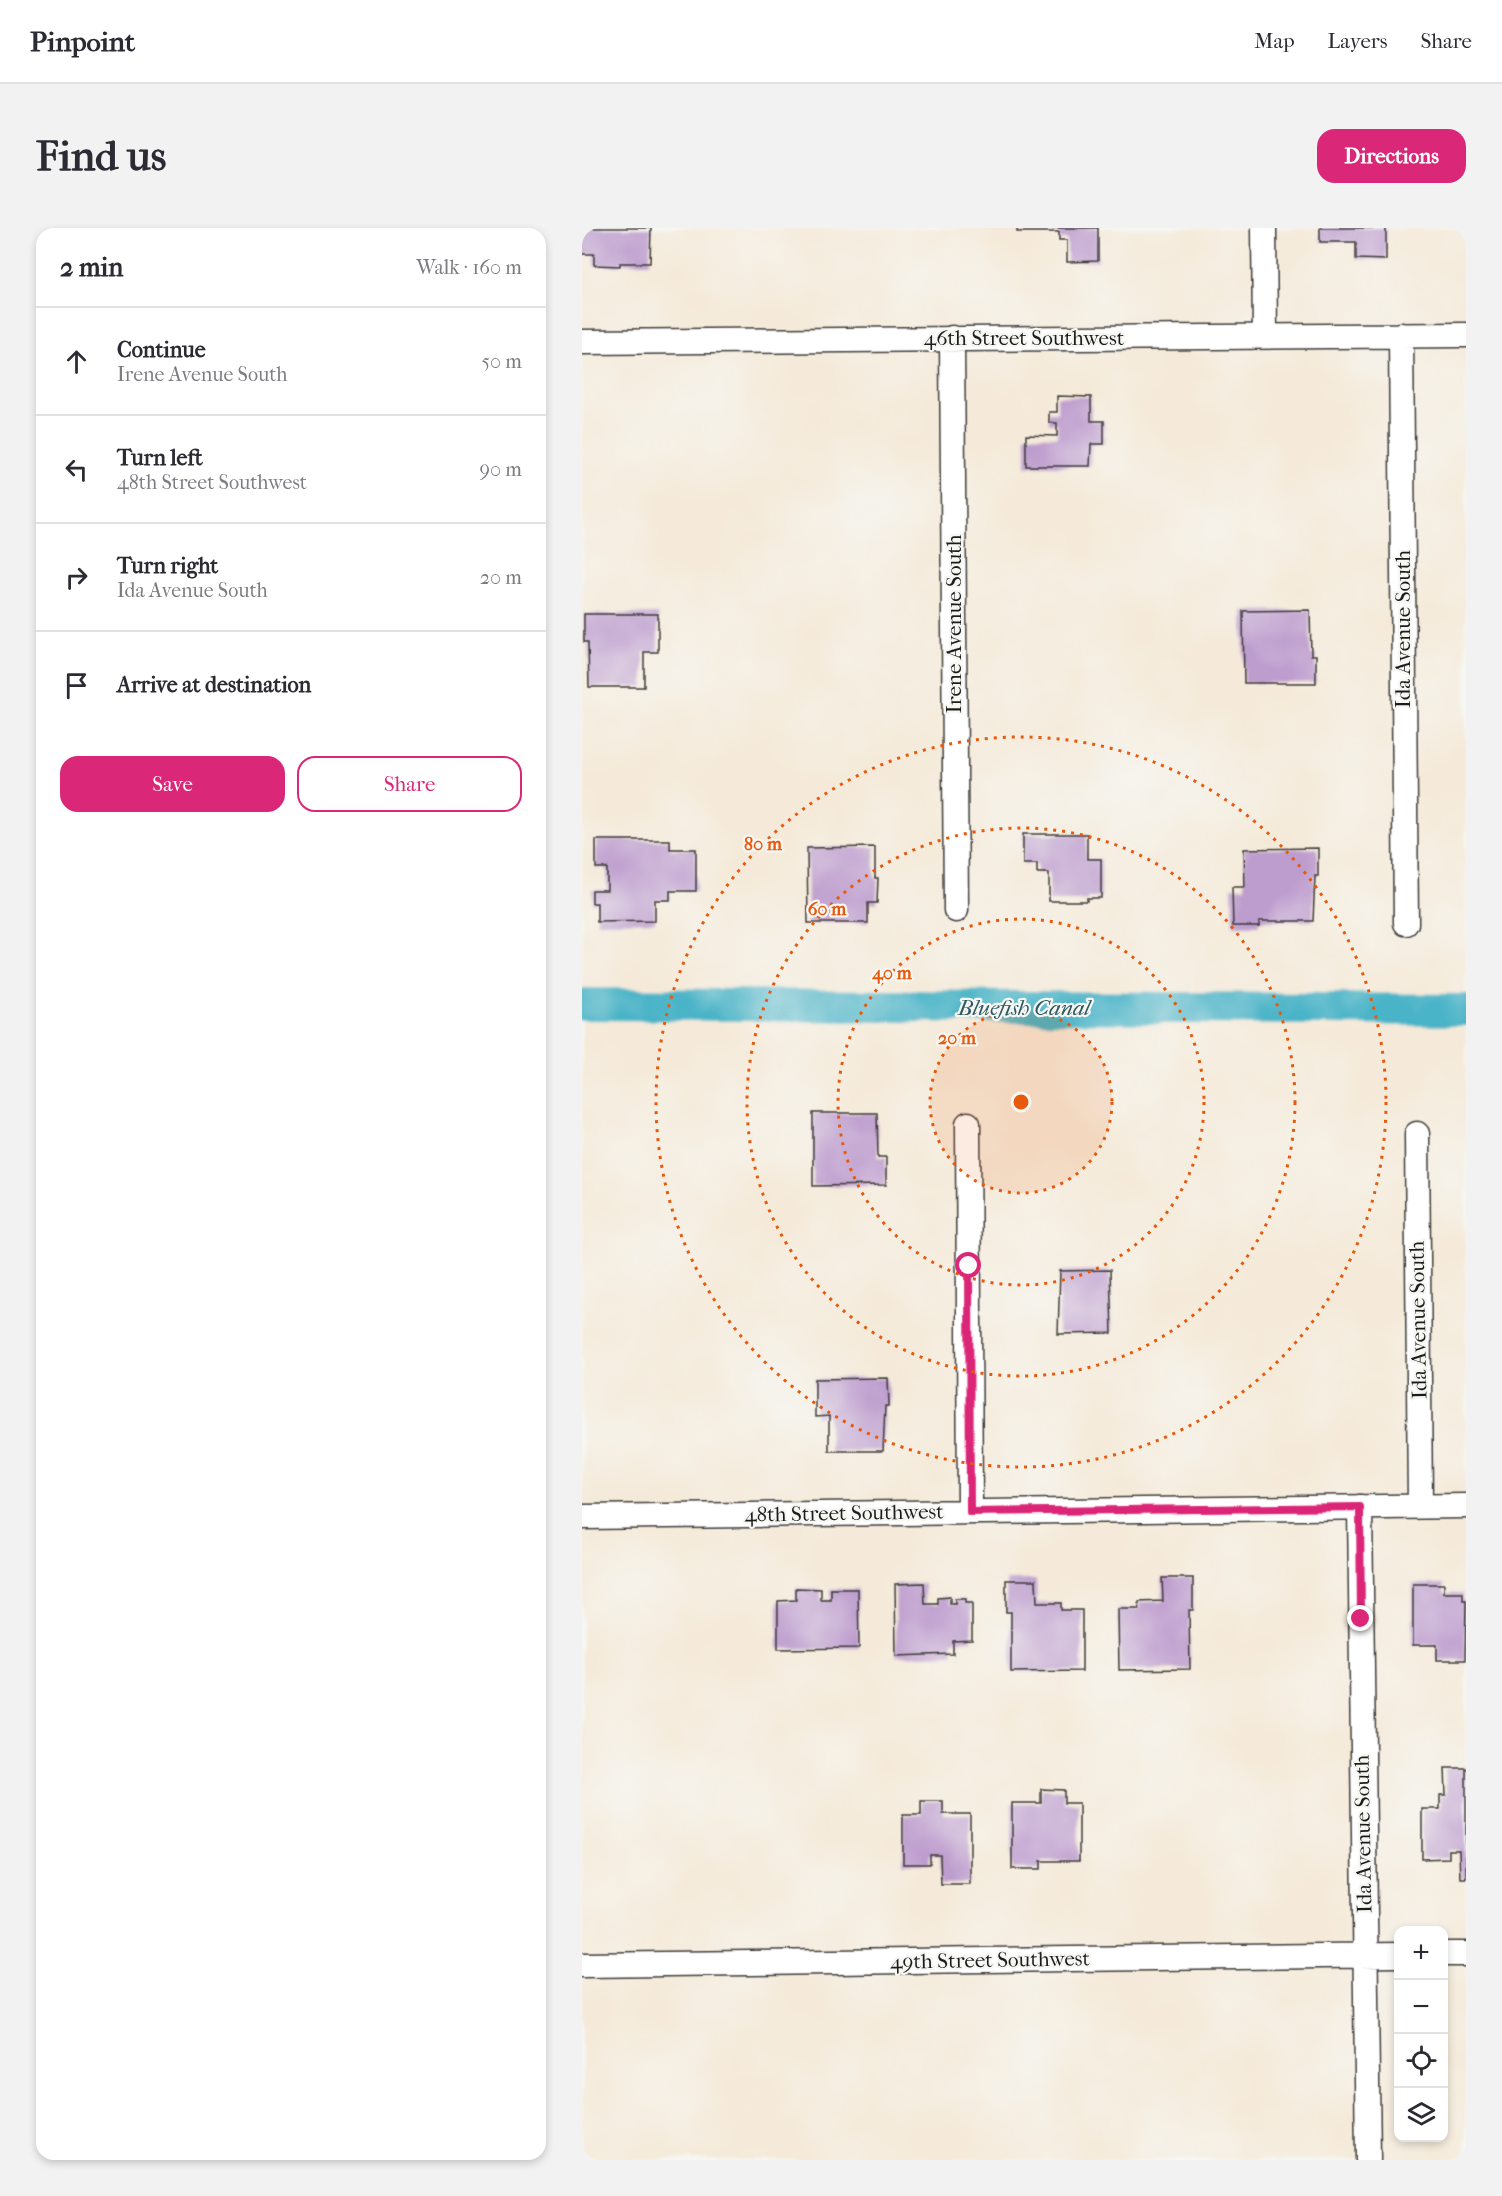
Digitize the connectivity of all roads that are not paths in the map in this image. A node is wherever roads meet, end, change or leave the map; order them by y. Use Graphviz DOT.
graph roads {
  1 [pos="1264,228"];
  2 [pos="1401,335"];
  3 [pos="1466,335"];
  4 [pos="1265,336"];
  5 [pos="952,338"];
  6 [pos="582,342"];
  7 [pos="956,910"];
  8 [pos="1406,923"];
  9 [pos="968,1124"];
  10 [pos="1417,1134"];
  11 [pos="1420,1506"];
  12 [pos="1466,1506"];
  13 [pos="1360,1507"];
  14 [pos="970,1512"];
  15 [pos="582,1517"];
  16 [pos="1448,1954"];
  17 [pos="1466,1954"];
  18 [pos="1365,1955"];
  19 [pos="1394,1955"];
  20 [pos="582,1965"];
  21 [pos="1368,2160"];
  1 -- 4 [label="street"];
  2 -- 3 [label="street, 46th Street Southwest"];
  2 -- 4 [label="street, 46th Street Southwest"];
  2 -- 8 [label="street, Ida Avenue South"];
  4 -- 5 [label="street, 46th Street Southwest"];
  5 -- 6 [label="street, 46th Street Southwest"];
  5 -- 7 [label="street, Irene Avenue South"];
  9 -- 14 [label="street"];
  10 -- 11 [label="street, Ida Avenue South"];
  11 -- 12 [label="street, 48th Street Southwest"];
  11 -- 13 [label="street, 48th Street Southwest"];
  13 -- 14 [label="street, 48th Street Southwest"];
  13 -- 18 [label="street, Ida Avenue South"];
  14 -- 15 [label="street, 48th Street Southwest"];
  16 -- 17 [label="street"];
  18 -- 19 [label="street, 49th Street Southwest"];
  18 -- 20 [label="street, 49th Street Southwest"];
  18 -- 21 [label="street, Ida Avenue South"];
}
